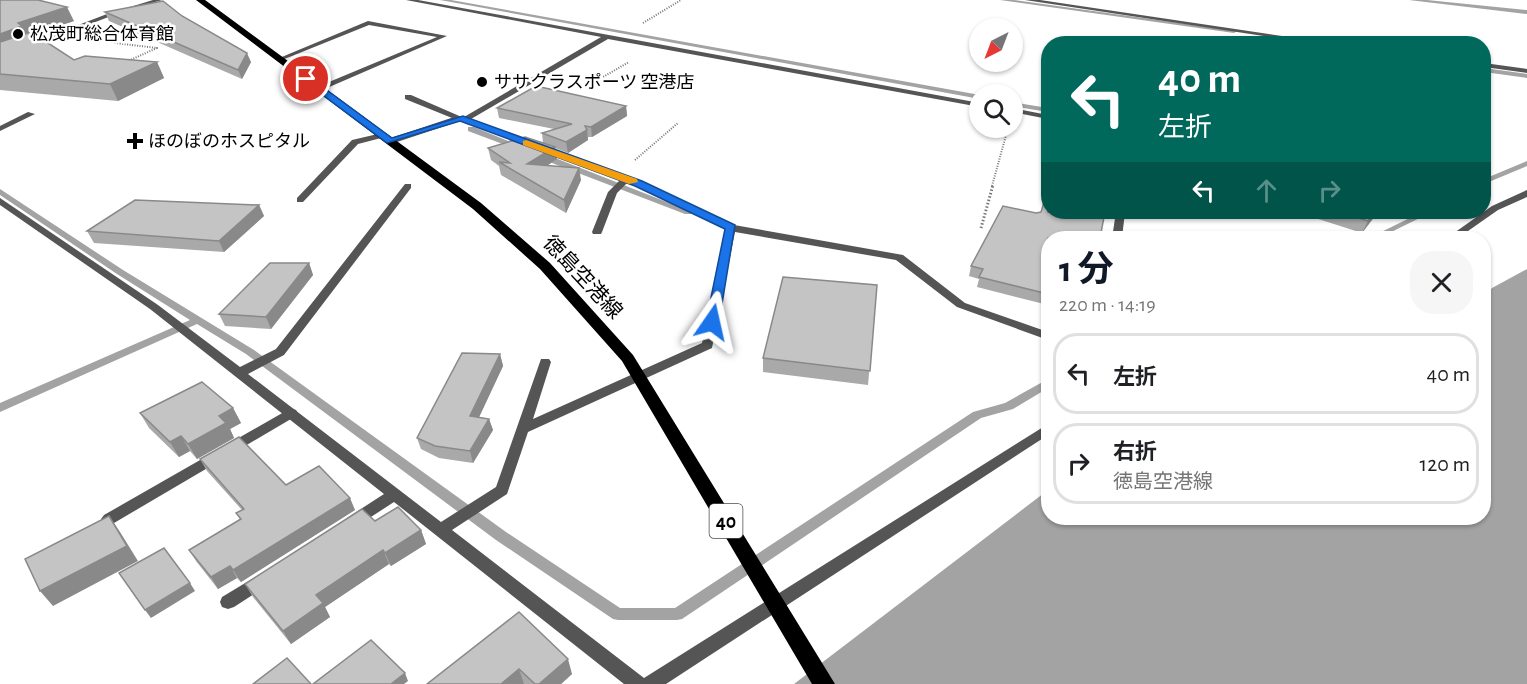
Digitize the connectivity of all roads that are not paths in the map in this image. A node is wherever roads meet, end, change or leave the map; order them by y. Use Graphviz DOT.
graph roads {
  1 [pos="159,0"];
  2 [pos="200,0"];
  3 [pos="409,0"];
  4 [pos="1028,0"];
  5 [pos="608,36"];
  6 [pos="1278,36"];
  7 [pos="0,57"];
  8 [pos="280,59"];
  9 [pos="1491,66"];
  10 [pos="1527,70"];
  11 [pos="320,89"];
  12 [pos="408,97"];
  13 [pos="969,103"];
  14 [pos="1023,112"];
  15 [pos="31,114"];
  16 [pos="1041,116"];
  17 [pos="462,119"];
  18 [pos="0,129"];
  19 [pos="382,135"];
  20 [pos="391,141"];
  21 [pos="626,179"];
  22 [pos="408,186"];
  23 [pos="1527,193"];
  24 [pos="300,200"];
  25 [pos="0,201"];
  26 [pos="1491,209"];
  27 [pos="1476,219"];
  28 [pos="731,228"];
  29 [pos="1461,231"];
  30 [pos="597,232"];
  31 [pos="1041,334"];
  32 [pos="544,362"];
  33 [pos="239,373"];
  34 [pos="291,413"];
  35 [pos="522,429"];
  36 [pos="1041,433"];
  37 [pos="395,494"];
  38 [pos="110,519"];
  39 [pos="441,530"];
  40 [pos="336,532"];
  41 [pos="277,570"];
  42 [pos="228,602"];
  43 [pos="638,684"];
  44 [pos="650,684"];
  45 [pos="824,684"];
  1 -- 7 [label="street"];
  2 -- 8 [label="main road, 徳島空港線 / 40"];
  3 -- 5 [label="street"];
  4 -- 6 [label="street"];
  5 -- 13 [label="street"];
  5 -- 17 [label="street"];
  8 -- 11 [label="main road, 徳島空港線 / 40"];
  8 -- 11 [label="street"];
  9 -- 10 [label="street"];
  11 -- 19 [label="main road, 徳島空港線 / 40"];
  12 -- 17 [label="street"];
  14 -- 16 [label="street"];
  15 -- 18 [label="street"];
  17 -- 20 [label="street"];
  17 -- 21 [label="street"];
  19 -- 20 [label="main road, 徳島空港線 / 40"];
  19 -- 24 [label="street"];
  20 -- 45 [label="main road, 徳島空港線 / 40"];
  21 -- 28 [label="street"];
  21 -- 30 [label="street"];
  22 -- 33 [label="street"];
  23 -- 26 [label="street"];
  25 -- 33 [label="street"];
  27 -- 29 [label="street"];
  28 -- 31 [label="street"];
  28 -- 35 [label="street"];
  32 -- 35 [label="street"];
  33 -- 34 [label="street"];
  34 -- 37 [label="street"];
  34 -- 38 [label="street"];
  35 -- 39 [label="street"];
  36 -- 44 [label="street"];
  37 -- 39 [label="street"];
  37 -- 40 [label="street"];
  39 -- 43 [label="street"];
  41 -- 42 [label="street"];
}
